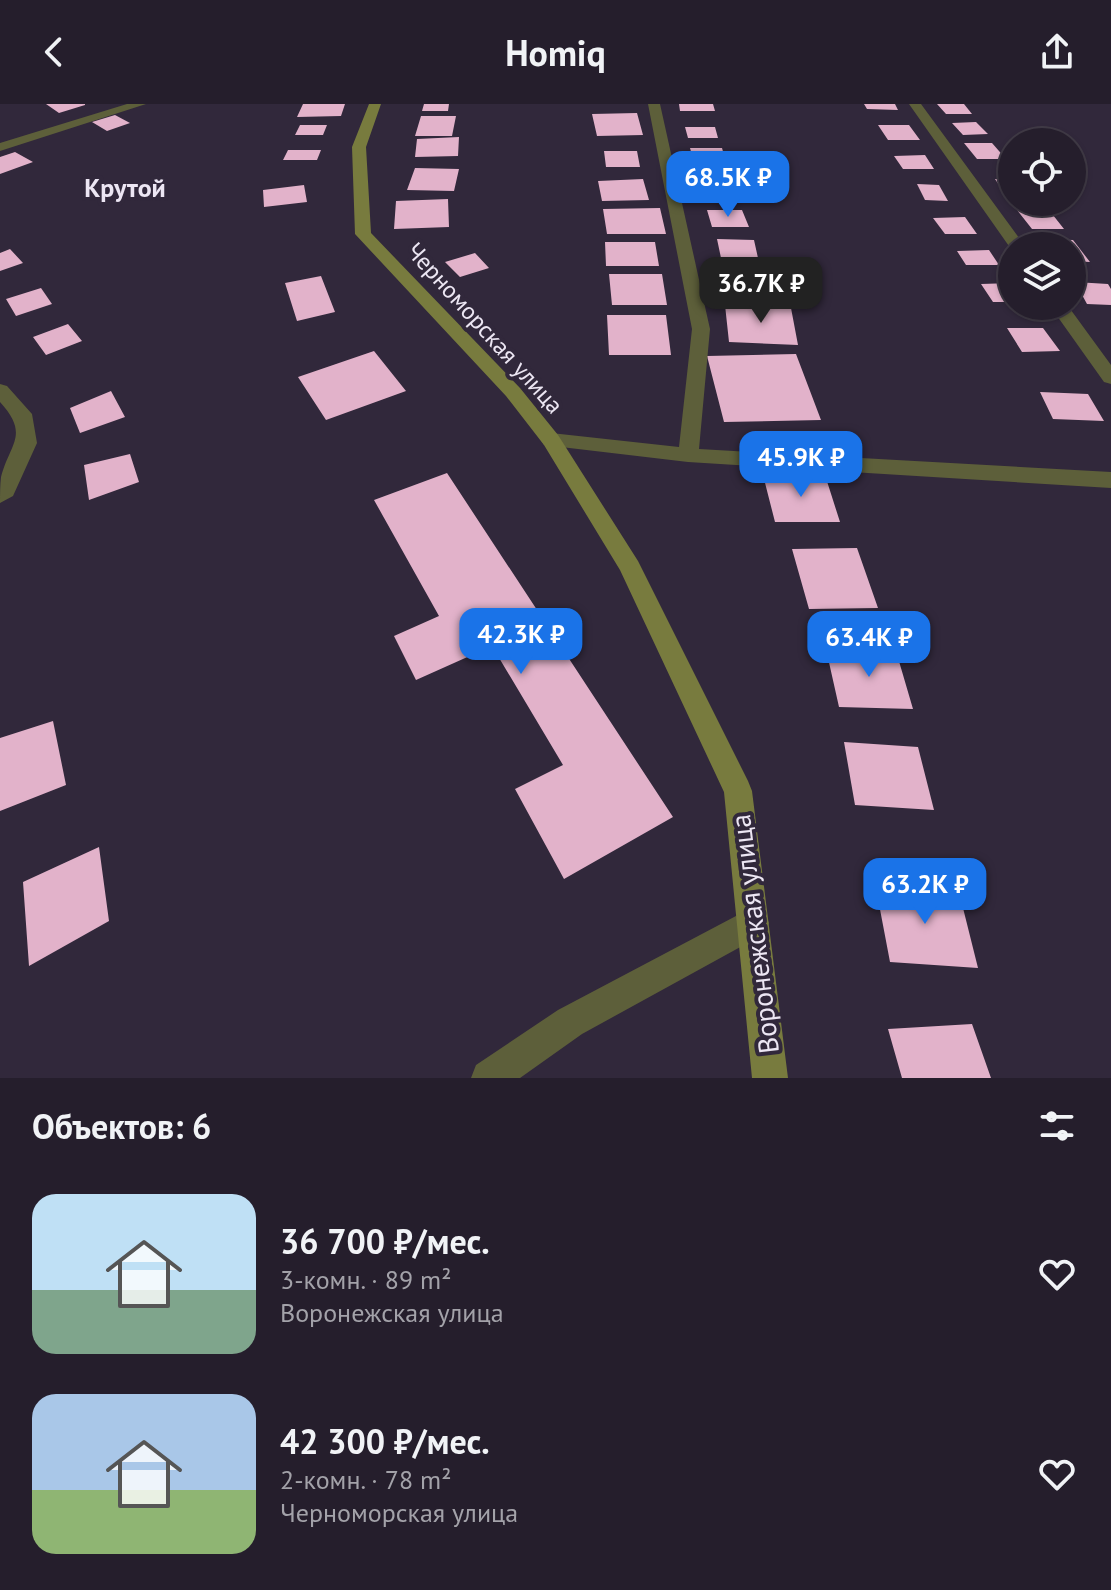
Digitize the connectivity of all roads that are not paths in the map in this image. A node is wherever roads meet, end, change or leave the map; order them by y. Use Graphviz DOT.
graph roads {
  1 [pos="140,104"];
  2 [pos="375,104"];
  3 [pos="654,104"];
  4 [pos="915,104"];
  5 [pos="0,147"];
  6 [pos="1007,232"];
  7 [pos="1069,320"];
  8 [pos="1111,378"];
  9 [pos="0,390"];
  10 [pos="551,440"];
  11 [pos="688,455"];
  12 [pos="1111,480"];
  13 [pos="0,495"];
  14 [pos="738,791"];
  15 [pos="753,923"];
  16 [pos="489,1078"];
  17 [pos="770,1078"];
  1 -- 5 [label="street"];
  2 -- 10 [label="main road, Черноморская улица"];
  3 -- 11 [label="street"];
  4 -- 6 [label="street"];
  7 -- 8 [label="street"];
  9 -- 13 [label="street"];
  10 -- 11 [label="street"];
  10 -- 14 [label="main road, Черноморская улица"];
  11 -- 12 [label="street"];
  14 -- 15 [label="main road, Воронежская улица"];
  15 -- 16 [label="street"];
  15 -- 17 [label="main road, Воронежская улица"];
}
